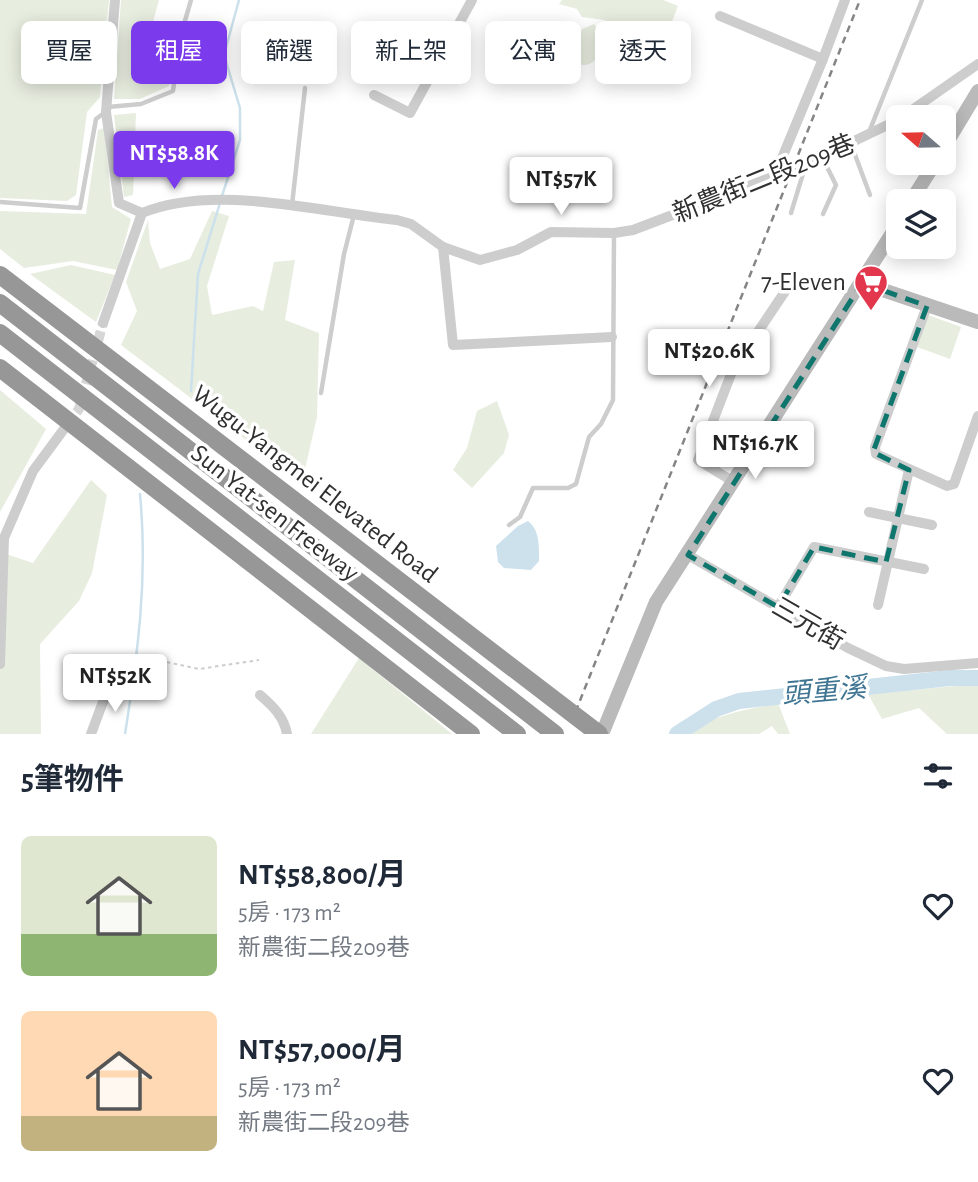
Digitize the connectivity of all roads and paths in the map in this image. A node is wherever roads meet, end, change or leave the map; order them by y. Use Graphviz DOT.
graph roads {
  1 [pos="115,0"];
  2 [pos="191,0"];
  3 [pos="472,0"];
  4 [pos="845,0"];
  5 [pos="922,0"];
  6 [pos="720,16"];
  7 [pos="823,58"];
  8 [pos="978,64"];
  9 [pos="305,89"];
  10 [pos="978,91"];
  11 [pos="374,95"];
  12 [pos="920,105"];
  13 [pos="107,109"];
  14 [pos="886,126"];
  15 [pos="956,127"];
  16 [pos="867,136"];
  17 [pos="850,144"];
  18 [pos="822,156"];
  19 [pos="806,164"];
  20 [pos="775,176"];
  21 [pos="870,195"];
  22 [pos="0,202"];
  23 [pos="292,206"];
  24 [pos="791,213"];
  25 [pos="142,214"];
  26 [pos="822,214"];
  27 [pos="354,215"];
  28 [pos="614,233"];
  29 [pos="886,244"];
  30 [pos="443,247"];
  31 [pos="0,275"];
  32 [pos="790,284"];
  33 [pos="862,284"];
  34 [pos="0,303"];
  35 [pos="927,306"];
  36 [pos="978,322"];
  37 [pos="103,323"];
  38 [pos="0,333"];
  39 [pos="612,337"];
  40 [pos="0,368"];
  41 [pos="321,393"];
  42 [pos="978,416"];
  43 [pos="64,429"];
  44 [pos="909,470"];
  45 [pos="734,482"];
  46 [pos="869,512"];
  47 [pos="896,519"];
  48 [pos="509,525"];
  49 [pos="932,525"];
  50 [pos="688,555"];
  51 [pos="886,562"];
  52 [pos="924,569"];
  53 [pos="878,605"];
  54 [pos="778,607"];
  55 [pos="259,660"];
  56 [pos="978,663"];
  57 [pos="0,664"];
  58 [pos="110,683"];
  59 [pos="260,695"];
  60 [pos="92,734"];
  61 [pos="287,734"];
  62 [pos="471,734"];
  63 [pos="517,734"];
  64 [pos="555,734"];
  65 [pos="600,734"];
  1 -- 13 [label="street"];
  2 -- 13 [label="lane"];
  3 -- 11 [label="street"];
  4 -- 7 [label="street"];
  5 -- 16 [label="lane"];
  6 -- 7 [label="street"];
  7 -- 20 [label="street"];
  8 -- 12 [label="street, 新農街二段209巷"];
  9 -- 23 [label="lane"];
  10 -- 15 [label="street"];
  13 -- 22 [label="lane"];
  13 -- 25 [label="street"];
  14 -- 16 [label="street, 新農街二段209巷"];
  16 -- 17 [label="street, 新農街二段209巷"];
  17 -- 18 [label="street, 新農街二段209巷"];
  17 -- 21 [label="lane"];
  18 -- 19 [label="street, 新農街二段209巷"];
  18 -- 26 [label="lane"];
  19 -- 20 [label="street, 新農街二段209巷"];
  19 -- 24 [label="lane"];
  20 -- 28 [label="street, 新農街二段209巷"];
  23 -- 25 [label="street, 新農街二段209巷"];
  23 -- 27 [label="street, 新農街二段209巷"];
  25 -- 37 [label="street"];
  27 -- 30 [label="street, 新農街二段209巷"];
  27 -- 41 [label="lane"];
  28 -- 30 [label="street, 新農街二段209巷"];
  28 -- 39 [label="lane"];
  29 -- 33 [label="street"];
  30 -- 39 [label="street"];
  31 -- 65 [label="highway, Wugu-Yangmei Elevated Road, bridge"];
  32 -- 45 [label="street"];
  33 -- 35 [label="street"];
  33 -- 45 [label="street"];
  34 -- 64 [label="highway, Sun Yat-sen Freeway"];
  35 -- 36 [label="street"];
  35 -- 44 [label="street"];
  38 -- 63 [label="highway, Sun Yat-sen Freeway"];
  39 -- 48 [label="lane"];
  40 -- 62 [label="highway, bridge"];
  42 -- 44 [label="street"];
  43 -- 57 [label="street"];
  44 -- 47 [label="street"];
  45 -- 50 [label="street"];
  46 -- 47 [label="street"];
  47 -- 49 [label="street"];
  47 -- 51 [label="street"];
  50 -- 54 [label="street, 三元街"];
  50 -- 65 [label="street"];
  51 -- 52 [label="street"];
  51 -- 53 [label="street"];
  51 -- 54 [label="street"];
  54 -- 56 [label="street, 三元街"];
  55 -- 58 [label="path"];
  58 -- 60 [label="street"];
  59 -- 61 [label="street"];
}
